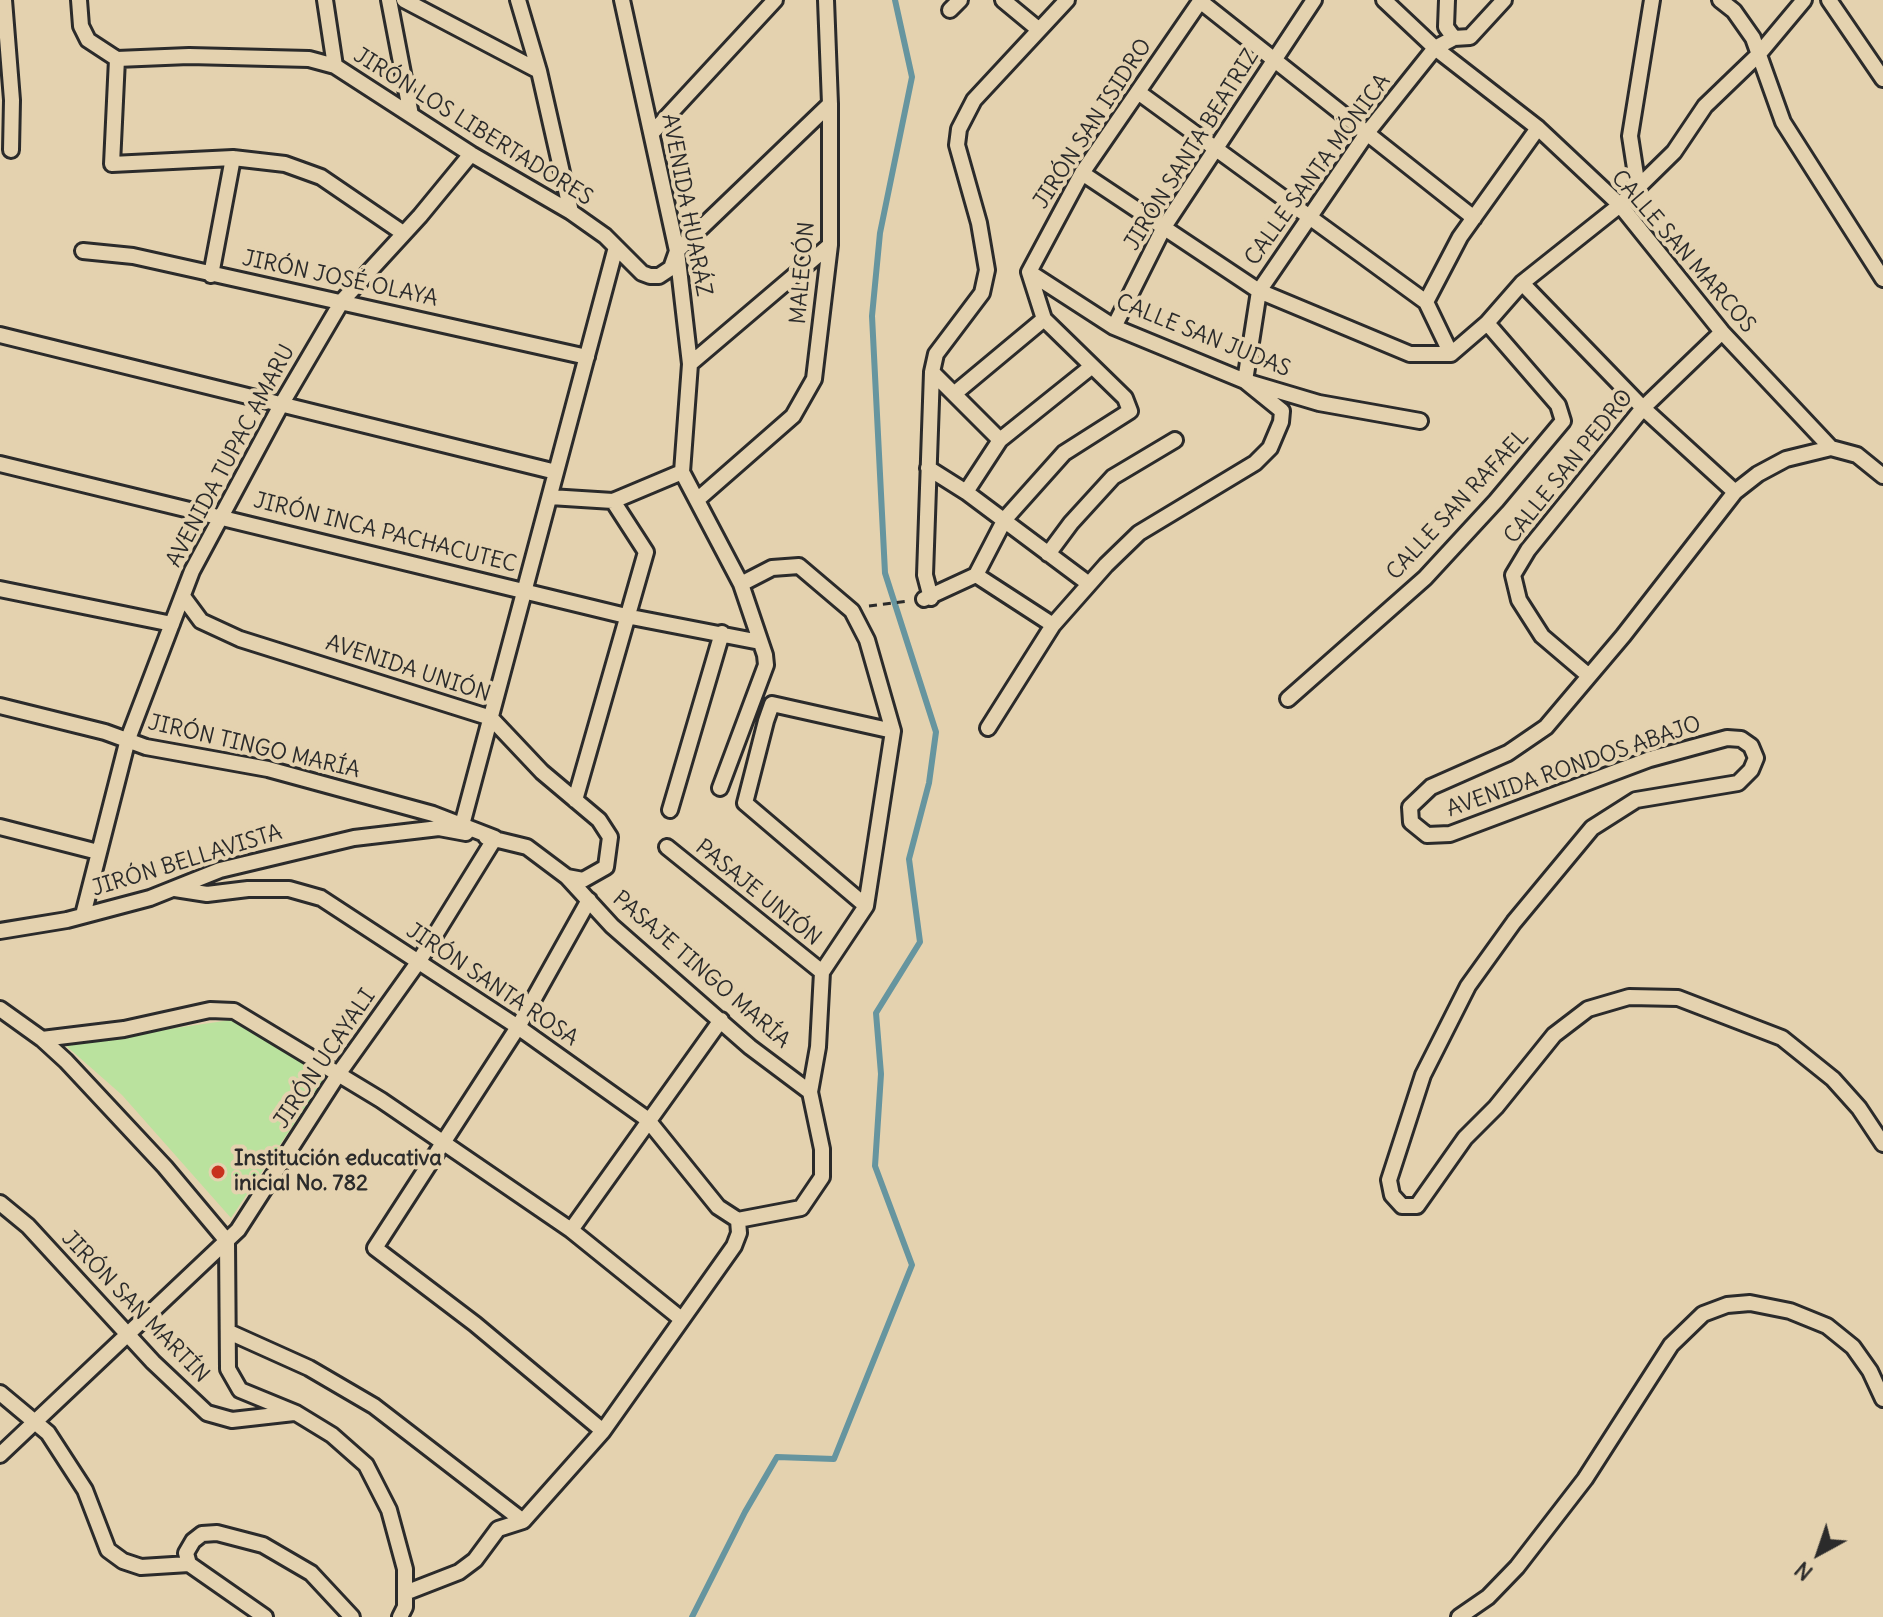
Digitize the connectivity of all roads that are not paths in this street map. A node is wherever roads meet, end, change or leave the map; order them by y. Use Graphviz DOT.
graph roads {
  1 [pos="4,0"];
  2 [pos="79,0"];
  3 [pos="325,0"];
  4 [pos="389,0"];
  5 [pos="404,0"];
  6 [pos="518,0"];
  7 [pos="775,0"];
  8 [pos="826,0"];
  9 [pos="1003,0"];
  10 [pos="1067,0"];
  11 [pos="1201,0"];
  12 [pos="1314,0"];
  13 [pos="1447,0"];
  14 [pos="1504,0"];
  15 [pos="1652,0"];
  16 [pos="1720,0"];
  17 [pos="1804,0"];
  18 [pos="1829,0"];
  19 [pos="624,2"];
  20 [pos="1392,3"];
  21 [pos="1038,29"];
  22 [pos="1454,38"];
  23 [pos="1435,48"];
  24 [pos="1758,55"];
  25 [pos="117,59"];
  26 [pos="1274,59"];
  27 [pos="335,66"];
  28 [pos="539,71"];
  29 [pos="1883,79"];
  30 [pos="1138,92"];
  31 [pos="830,104"];
  32 [pos="411,115"];
  33 [pos="1538,128"];
  34 [pos="652,133"];
  35 [pos="1367,133"];
  36 [pos="1213,149"];
  37 [pos="11,150"];
  38 [pos="471,154"];
  39 [pos="233,158"];
  40 [pos="1082,173"];
  41 [pos="1638,188"];
  42 [pos="1620,205"];
  43 [pos="571,212"];
  44 [pos="1308,216"];
  45 [pos="1474,218"];
  46 [pos="1164,227"];
  47 [pos="403,233"];
  48 [pos="830,245"];
  49 [pos="616,247"];
  50 [pos="83,251"];
  51 [pos="677,251"];
  52 [pos="1029,272"];
  53 [pos="211,275"];
  54 [pos="1883,279"];
  55 [pos="1522,283"];
  56 [pos="1259,291"];
  57 [pos="342,301"];
  58 [pos="1426,302"];
  59 [pos="1044,319"];
  60 [pos="1487,323"];
  61 [pos="1114,327"];
  62 [pos="1722,332"];
  63 [pos="0,335"];
  64 [pos="1451,354"];
  65 [pos="587,357"];
  66 [pos="690,364"];
  67 [pos="1091,367"];
  68 [pos="932,372"];
  69 [pos="1245,381"];
  70 [pos="954,394"];
  71 [pos="281,405"];
  72 [pos="1643,408"];
  73 [pos="1420,421"];
  74 [pos="1000,440"];
  75 [pos="1175,440"];
  76 [pos="1831,448"];
  77 [pos="0,464"];
  78 [pos="928,468"];
  79 [pos="556,472"];
  80 [pos="682,472"];
  81 [pos="1883,476"];
  82 [pos="966,492"];
  83 [pos="1735,492"];
  84 [pos="550,497"];
  85 [pos="697,500"];
  86 [pos="613,501"];
  87 [pos="222,515"];
  88 [pos="1005,519"];
  89 [pos="1048,554"];
  90 [pos="976,575"];
  91 [pos="741,584"];
  92 [pos="1089,584"];
  93 [pos="0,589"];
  94 [pos="525,590"];
  95 [pos="184,598"];
  96 [pos="626,616"];
  97 [pos="172,624"];
  98 [pos="1053,625"];
  99 [pos="722,633"];
  100 [pos="760,642"];
  101 [pos="1589,676"];
  102 [pos="1288,699"];
  103 [pos="0,706"];
  104 [pos="491,718"];
  105 [pos="988,728"];
  106 [pos="893,731"];
  107 [pos="128,739"];
  108 [pos="720,788"];
  109 [pos="575,800"];
  110 [pos="670,810"];
  111 [pos="462,825"];
  112 [pos="0,827"];
  113 [pos="495,838"];
  114 [pos="667,847"];
  115 [pos="98,852"];
  116 [pos="567,877"];
  117 [pos="173,888"];
  118 [pos="589,900"];
  119 [pos="866,906"];
  120 [pos="83,915"];
  121 [pos="0,931"];
  122 [pos="419,961"];
  123 [pos="822,972"];
  124 [pos="0,1009"];
  125 [pos="721,1020"];
  126 [pos="518,1027"];
  127 [pos="42,1039"];
  128 [pos="339,1073"];
  129 [pos="810,1092"];
  130 [pos="647,1119"];
  131 [pos="443,1144"];
  132 [pos="1883,1144"];
  133 [pos="0,1203"];
  134 [pos="738,1220"];
  135 [pos="571,1230"];
  136 [pos="227,1241"];
  137 [pos="680,1318"];
  138 [pos="229,1332"];
  139 [pos="128,1337"];
  140 [pos="0,1393"];
  141 [pos="1883,1399"];
  142 [pos="296,1413"];
  143 [pos="36,1421"];
  144 [pos="603,1431"];
  145 [pos="0,1455"];
  146 [pos="523,1521"];
  147 [pos="189,1564"];
  148 [pos="405,1593"];
  149 [pos="265,1617"];
  150 [pos="352,1617"];
  151 [pos="400,1617"];
  152 [pos="1459,1617"];
  1 -- 37 [label="street"];
  2 -- 25 [label="street"];
  3 -- 27 [label="street"];
  4 -- 32 [label="street"];
  5 -- 28 [label="street"];
  6 -- 28 [label="street"];
  7 -- 34 [label="street"];
  8 -- 31 [label="street, MALECÓN"];
  9 -- 21 [label="street"];
  10 -- 21 [label="street"];
  11 -- 26 [label="street"];
  11 -- 30 [label="street, JIRÓN SAN ISIDRO"];
  12 -- 26 [label="street, JIRÓN SANTA BEATRIZ"];
  13 -- 22 [label="street"];
  14 -- 22 [label="street"];
  15 -- 41 [label="street"];
  16 -- 24 [label="street"];
  17 -- 24 [label="street"];
  18 -- 29 [label="street"];
  19 -- 34 [label="street, AVENIDA HUARÁZ"];
  20 -- 23 [label="street, CALLE SAN MARCOS"];
  21 -- 68 [label="street"];
  22 -- 23 [label="street, CALLE SANTA MÓNICA"];
  23 -- 33 [label="street, CALLE SAN MARCOS"];
  23 -- 35 [label="street, CALLE SANTA MÓNICA"];
  24 -- 41 [label="street"];
  24 -- 54 [label="street"];
  25 -- 27 [label="street, JIRÓN LOS LIBERTADORES"];
  25 -- 39 [label="street"];
  26 -- 35 [label="street"];
  26 -- 36 [label="street, JIRÓN SANTA BEATRIZ"];
  27 -- 32 [label="street, JIRÓN LOS LIBERTADORES"];
  28 -- 43 [label="street"];
  30 -- 36 [label="street"];
  30 -- 40 [label="street, JIRÓN SAN ISIDRO"];
  31 -- 48 [label="street, MALECÓN"];
  31 -- 51 [label="street"];
  32 -- 38 [label="street, JIRÓN LOS LIBERTADORES"];
  33 -- 42 [label="street, CALLE SAN MARCOS"];
  33 -- 45 [label="street"];
  34 -- 51 [label="street, AVENIDA HUARÁZ"];
  35 -- 44 [label="street, CALLE SANTA MÓNICA"];
  35 -- 45 [label="street"];
  36 -- 44 [label="street"];
  36 -- 46 [label="street, JIRÓN SANTA BEATRIZ"];
  38 -- 43 [label="street, JIRÓN LOS LIBERTADORES"];
  38 -- 47 [label="street, AVENIDA TUPAC AMARU"];
  39 -- 47 [label="street"];
  39 -- 53 [label="street"];
  40 -- 46 [label="street"];
  40 -- 52 [label="street, JIRÓN SAN ISIDRO"];
  41 -- 42 [label="street"];
  42 -- 55 [label="street"];
  42 -- 62 [label="street, CALLE SAN MARCOS"];
  43 -- 49 [label="street, JIRÓN LOS LIBERTADORES"];
  44 -- 56 [label="street, CALLE SANTA MÓNICA"];
  44 -- 58 [label="street"];
  45 -- 58 [label="street"];
  46 -- 56 [label="street"];
  46 -- 61 [label="street, JIRÓN SANTA BEATRIZ"];
  47 -- 57 [label="street, AVENIDA TUPAC AMARU"];
  48 -- 66 [label="street"];
  48 -- 85 [label="street, MALECÓN"];
  49 -- 51 [label="street, JIRÓN LOS LIBERTADORES"];
  49 -- 65 [label="street"];
  50 -- 53 [label="street, JIRÓN JOSÉ OLAYA"];
  51 -- 66 [label="street, AVENIDA HUARÁZ"];
  52 -- 59 [label="street"];
  52 -- 61 [label="street, CALLE SAN JUDAS"];
  53 -- 57 [label="street, JIRÓN JOSÉ OLAYA"];
  55 -- 60 [label="street"];
  55 -- 72 [label="street"];
  56 -- 64 [label="street"];
  56 -- 69 [label="street, CALLE SANTA MÓNICA"];
  57 -- 65 [label="street, JIRÓN JOSÉ OLAYA"];
  57 -- 71 [label="street, AVENIDA TUPAC AMARU"];
  58 -- 64 [label="street"];
  59 -- 67 [label="street"];
  59 -- 70 [label="street"];
  60 -- 64 [label="street"];
  60 -- 102 [label="street, CALLE SAN RAFAEL"];
  61 -- 69 [label="street, CALLE SAN JUDAS"];
  62 -- 72 [label="street, CALLE SAN PEDRO"];
  62 -- 76 [label="street, CALLE SAN MARCOS"];
  63 -- 71 [label="street"];
  65 -- 79 [label="street"];
  66 -- 80 [label="street, AVENIDA HUARÁZ"];
  67 -- 74 [label="street"];
  67 -- 88 [label="street"];
  68 -- 70 [label="street"];
  68 -- 78 [label="street"];
  69 -- 73 [label="street, CALLE SAN JUDAS"];
  69 -- 92 [label="street"];
  70 -- 74 [label="street"];
  71 -- 79 [label="street"];
  71 -- 87 [label="street, AVENIDA TUPAC AMARU"];
  72 -- 83 [label="street"];
  72 -- 101 [label="street, CALLE SAN PEDRO"];
  74 -- 82 [label="street"];
  75 -- 89 [label="street"];
  76 -- 81 [label="street"];
  76 -- 83 [label="street, AVENIDA RONDOS ABAJO"];
  77 -- 87 [label="street, JIRÓN INCA PACHACUTEC"];
  78 -- 82 [label="street"];
  78 -- 90 [label="street"];
  79 -- 84 [label="street"];
  80 -- 85 [label="street"];
  80 -- 86 [label="street"];
  82 -- 88 [label="street"];
  83 -- 101 [label="street, AVENIDA RONDOS ABAJO"];
  84 -- 86 [label="street"];
  84 -- 94 [label="street"];
  85 -- 91 [label="street"];
  86 -- 96 [label="street"];
  87 -- 94 [label="street, JIRÓN INCA PACHACUTEC"];
  87 -- 95 [label="street, AVENIDA TUPAC AMARU"];
  88 -- 89 [label="street"];
  88 -- 90 [label="street"];
  89 -- 92 [label="street"];
  90 -- 98 [label="street"];
  91 -- 100 [label="street"];
  91 -- 106 [label="street"];
  92 -- 98 [label="street"];
  93 -- 97 [label="street"];
  94 -- 96 [label="street, JIRÓN INCA PACHACUTEC"];
  94 -- 104 [label="street"];
  95 -- 97 [label="street, AVENIDA TUPAC AMARU"];
  95 -- 104 [label="street, AVENIDA UNIÓN"];
  96 -- 99 [label="street, JIRÓN INCA PACHACUTEC"];
  96 -- 109 [label="street"];
  97 -- 107 [label="street, AVENIDA TUPAC AMARU"];
  98 -- 105 [label="street"];
  99 -- 100 [label="street, JIRÓN INCA PACHACUTEC"];
  99 -- 110 [label="street"];
  100 -- 108 [label="street"];
  101 -- 132 [label="street, AVENIDA RONDOS ABAJO"];
  103 -- 107 [label="street, JIRÓN TINGO MARÍA"];
  104 -- 109 [label="street, AVENIDA UNIÓN"];
  104 -- 111 [label="street"];
  106 -- 119 [label="street"];
  106 -- 119 [label="street"];
  107 -- 111 [label="street, JIRÓN TINGO MARÍA"];
  107 -- 115 [label="street, AVENIDA TUPAC AMARU"];
  109 -- 116 [label="street, AVENIDA UNIÓN"];
  111 -- 113 [label="street, JIRÓN TINGO MARÍA"];
  112 -- 115 [label="street"];
  113 -- 116 [label="street, JIRÓN BELLAVISTA"];
  113 -- 117 [label="street, JIRÓN BELLAVISTA"];
  113 -- 122 [label="street, JIRÓN UCAYALI"];
  114 -- 123 [label="street, PASAJE UNIÓN"];
  115 -- 120 [label="street, AVENIDA TUPAC AMARU"];
  116 -- 118 [label="street, PASAJE TINGO MARÍA"];
  117 -- 120 [label="street, JIRÓN BELLAVISTA"];
  117 -- 122 [label="street, JIRÓN SANTA ROSA"];
  118 -- 125 [label="street, PASAJE TINGO MARÍA"];
  118 -- 126 [label="street"];
  119 -- 123 [label="street"];
  120 -- 121 [label="street, JIRÓN BELLAVISTA"];
  122 -- 126 [label="street, JIRÓN SANTA ROSA"];
  122 -- 128 [label="street, JIRÓN UCAYALI"];
  123 -- 129 [label="street"];
  124 -- 127 [label="street"];
  125 -- 129 [label="street, PASAJE TINGO MARÍA"];
  125 -- 130 [label="street"];
  126 -- 130 [label="street, JIRÓN SANTA ROSA"];
  126 -- 131 [label="street"];
  127 -- 128 [label="street"];
  127 -- 136 [label="street"];
  128 -- 131 [label="street"];
  128 -- 136 [label="street, JIRÓN UCAYALI"];
  129 -- 134 [label="street"];
  130 -- 134 [label="street, JIRÓN SANTA ROSA"];
  130 -- 135 [label="street"];
  131 -- 135 [label="street"];
  131 -- 144 [label="street"];
  133 -- 139 [label="street, JIRÓN SAN MARTÍN"];
  134 -- 137 [label="street"];
  135 -- 137 [label="street"];
  136 -- 138 [label="street"];
  136 -- 139 [label="street, JIRÓN UCAYALI"];
  137 -- 144 [label="street"];
  138 -- 142 [label="street"];
  138 -- 146 [label="street"];
  139 -- 142 [label="street, JIRÓN SAN MARTÍN"];
  139 -- 143 [label="street, JIRÓN UCAYALI"];
  140 -- 143 [label="street"];
  141 -- 152 [label="street"];
  142 -- 148 [label="street"];
  143 -- 145 [label="street, JIRÓN UCAYALI"];
  143 -- 147 [label="street"];
  144 -- 146 [label="street"];
  146 -- 148 [label="street"];
  147 -- 149 [label="street"];
  147 -- 150 [label="street"];
  148 -- 151 [label="street"];
}
